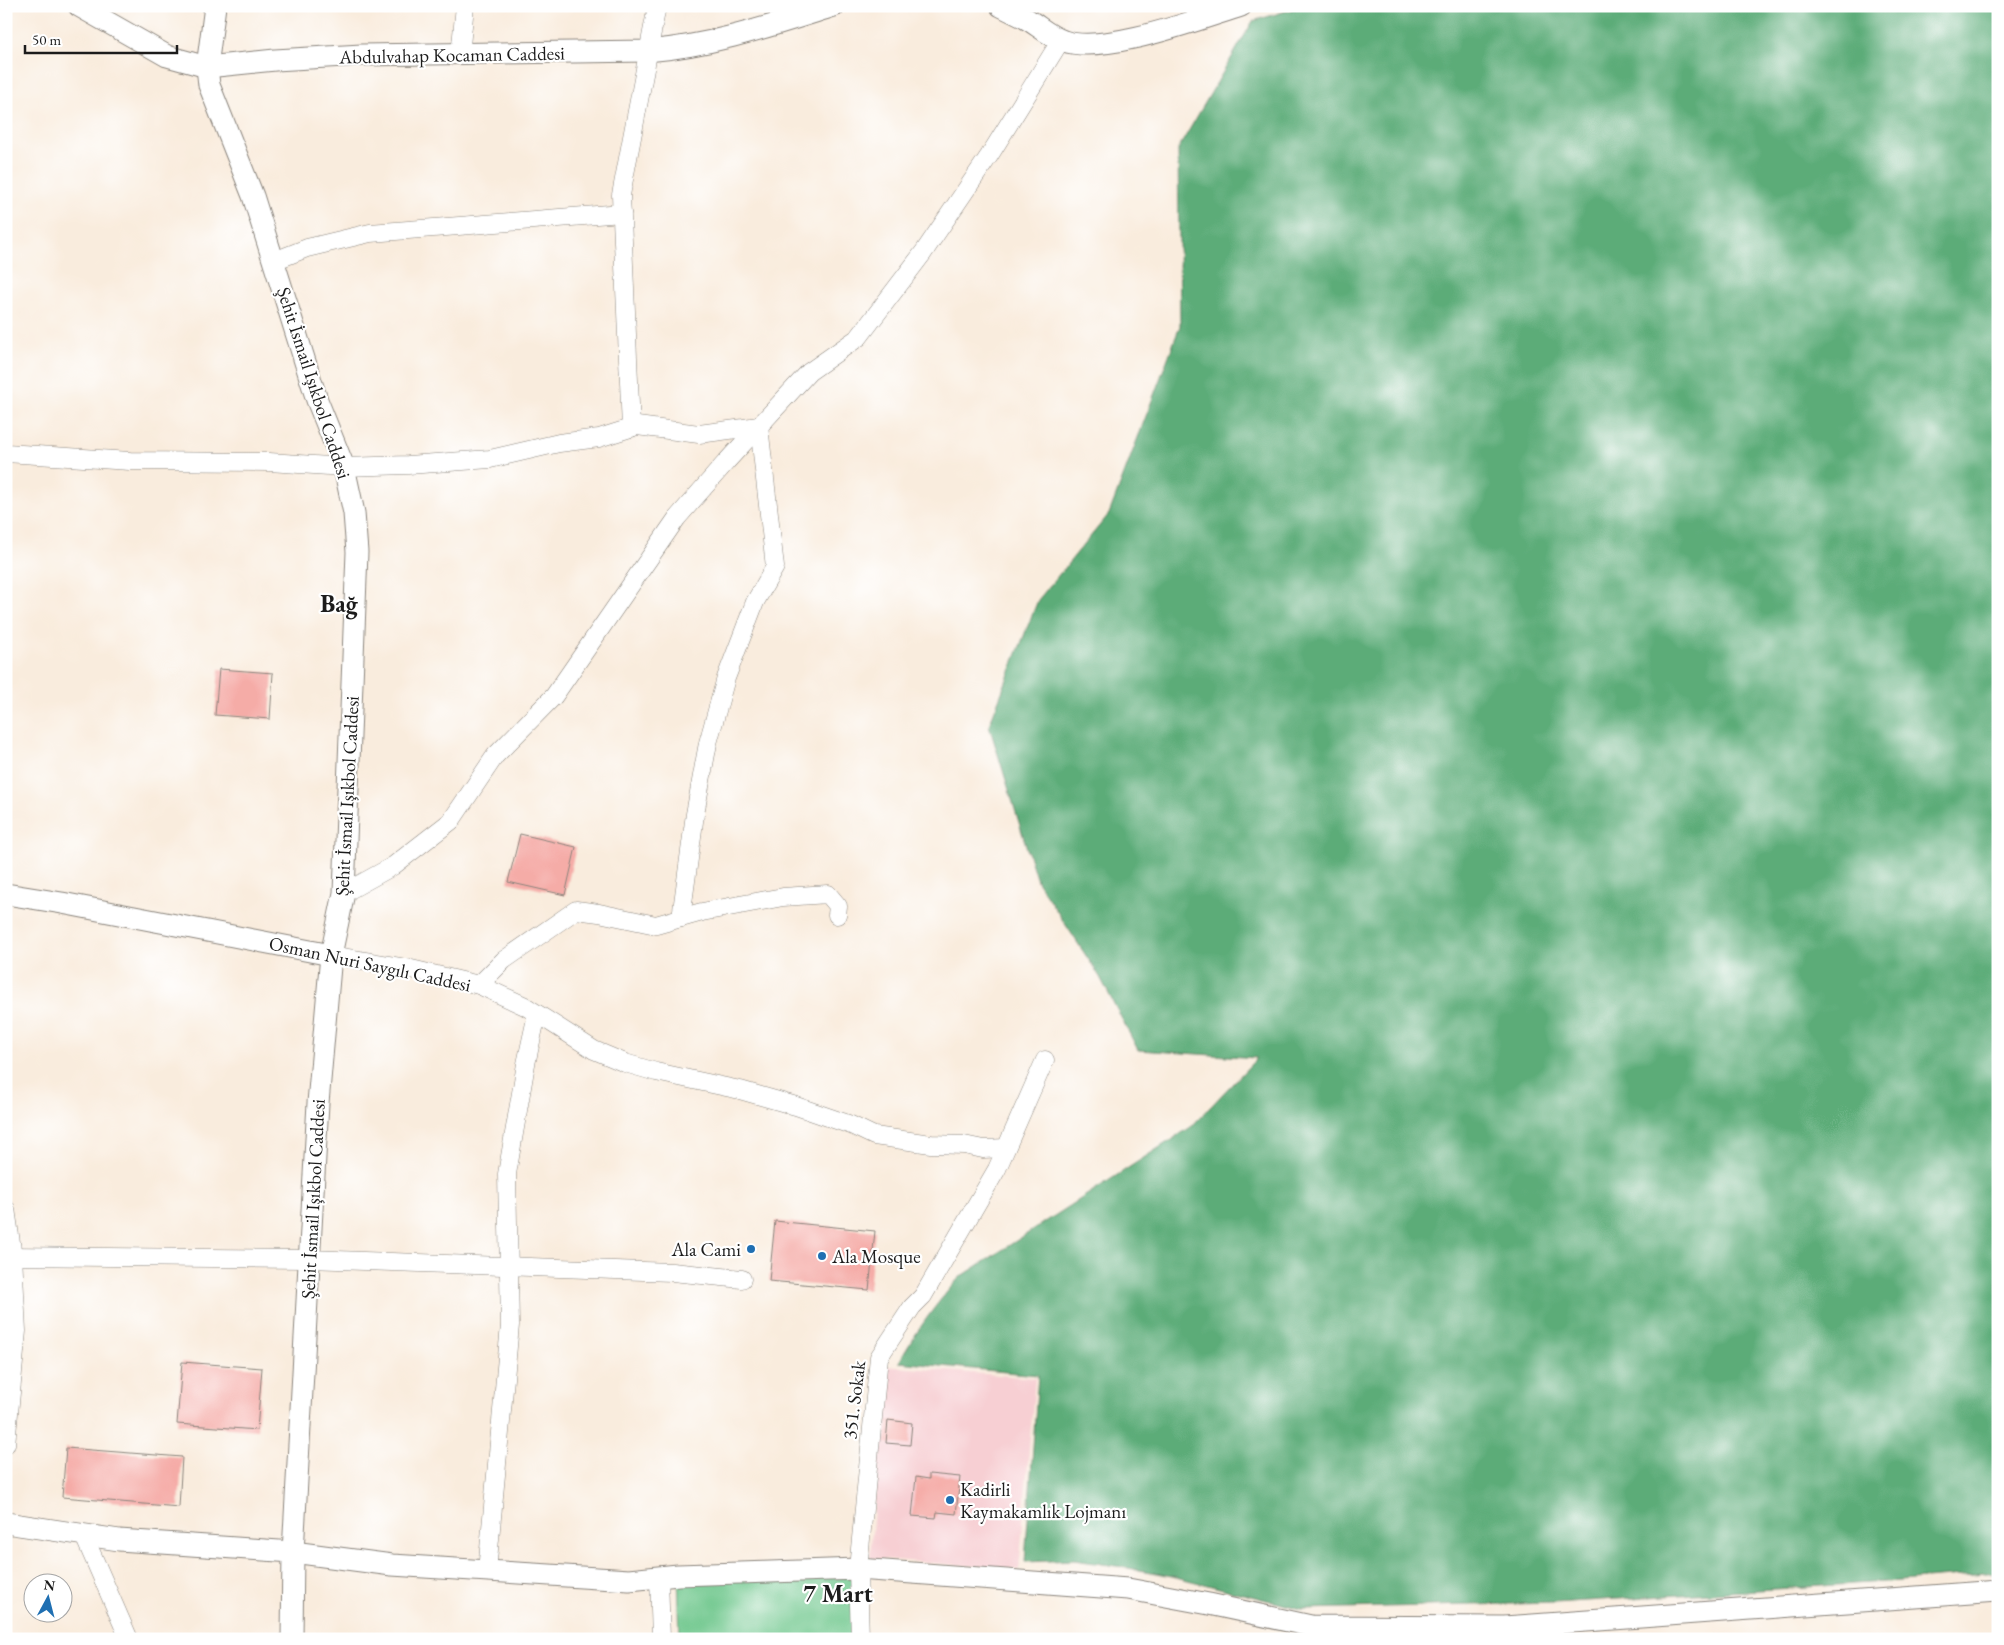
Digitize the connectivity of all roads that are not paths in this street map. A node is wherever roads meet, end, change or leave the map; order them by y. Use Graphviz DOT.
graph roads {
  1 [pos="79,6"];
  2 [pos="215,6"];
  3 [pos="465,6"];
  4 [pos="657,6"];
  5 [pos="834,6"];
  6 [pos="1001,6"];
  7 [pos="1241,6"];
  8 [pos="1061,40"];
  9 [pos="647,51"];
  10 [pos="460,55"];
  11 [pos="207,67"];
  12 [pos="622,213"];
  13 [pos="274,261"];
  14 [pos="759,426"];
  15 [pos="631,428"];
  16 [pos="6,453"];
  17 [pos="344,467"];
  18 [pos="344,893"];
  19 [pos="6,894"];
  20 [pos="837,915"];
  21 [pos="681,918"];
  22 [pos="331,955"];
  23 [pos="479,985"];
  24 [pos="537,1014"];
  25 [pos="1045,1060"];
  26 [pos="1006,1148"];
  27 [pos="6,1209"];
  28 [pos="10,1256"];
  29 [pos="309,1259"];
  30 [pos="508,1266"];
  31 [pos="742,1279"];
  32 [pos="6,1444"];
  33 [pos="6,1523"];
  34 [pos="84,1536"];
  35 [pos="293,1552"];
  36 [pos="858,1569"];
  37 [pos="487,1571"];
  38 [pos="659,1576"];
  39 [pos="1998,1591"];
  40 [pos="129,1639"];
  41 [pos="292,1639"];
  42 [pos="662,1639"];
  43 [pos="860,1639"];
  1 -- 11 [label="street, Abdulvahap Kocaman Caddesi"];
  2 -- 11 [label="street, Şehit İsmail Işıkbol Caddesi"];
  3 -- 10 [label="street"];
  4 -- 9 [label="street"];
  5 -- 9 [label="street, Abdulvahap Kocaman Caddesi"];
  6 -- 8 [label="street"];
  7 -- 8 [label="street"];
  8 -- 14 [label="street"];
  9 -- 10 [label="street, Abdulvahap Kocaman Caddesi"];
  9 -- 12 [label="street"];
  10 -- 11 [label="street, Abdulvahap Kocaman Caddesi"];
  11 -- 13 [label="street, Şehit İsmail Işıkbol Caddesi"];
  12 -- 13 [label="street"];
  12 -- 15 [label="street"];
  13 -- 17 [label="street, Şehit İsmail Işıkbol Caddesi"];
  14 -- 15 [label="street"];
  14 -- 18 [label="street"];
  14 -- 21 [label="street"];
  15 -- 17 [label="street"];
  16 -- 17 [label="street"];
  17 -- 18 [label="street, Şehit İsmail Işıkbol Caddesi"];
  18 -- 22 [label="street, Şehit İsmail Işıkbol Caddesi"];
  19 -- 22 [label="street, Osman Nuri Saygılı Caddesi"];
  20 -- 21 [label="street"];
  21 -- 23 [label="street"];
  22 -- 23 [label="street, Osman Nuri Saygılı Caddesi"];
  22 -- 29 [label="street, Şehit İsmail Işıkbol Caddesi"];
  23 -- 24 [label="street, Osman Nuri Saygılı Caddesi"];
  24 -- 26 [label="street, Osman Nuri Saygılı Caddesi"];
  24 -- 30 [label="street"];
  25 -- 26 [label="street, 351. Sokak"];
  26 -- 36 [label="street, 351. Sokak"];
  27 -- 28 [label="street"];
  28 -- 29 [label="street"];
  28 -- 32 [label="street"];
  29 -- 30 [label="street"];
  29 -- 35 [label="street, Şehit İsmail Işıkbol Caddesi"];
  30 -- 31 [label="street"];
  30 -- 37 [label="street"];
  33 -- 34 [label="street"];
  34 -- 35 [label="street"];
  34 -- 40 [label="street"];
  35 -- 37 [label="street"];
  35 -- 41 [label="street, Şehit İsmail Işıkbol Caddesi"];
  36 -- 38 [label="street"];
  36 -- 39 [label="street"];
  36 -- 43 [label="street, 351. Sokak"];
  37 -- 38 [label="street"];
  38 -- 42 [label="street"];
}
